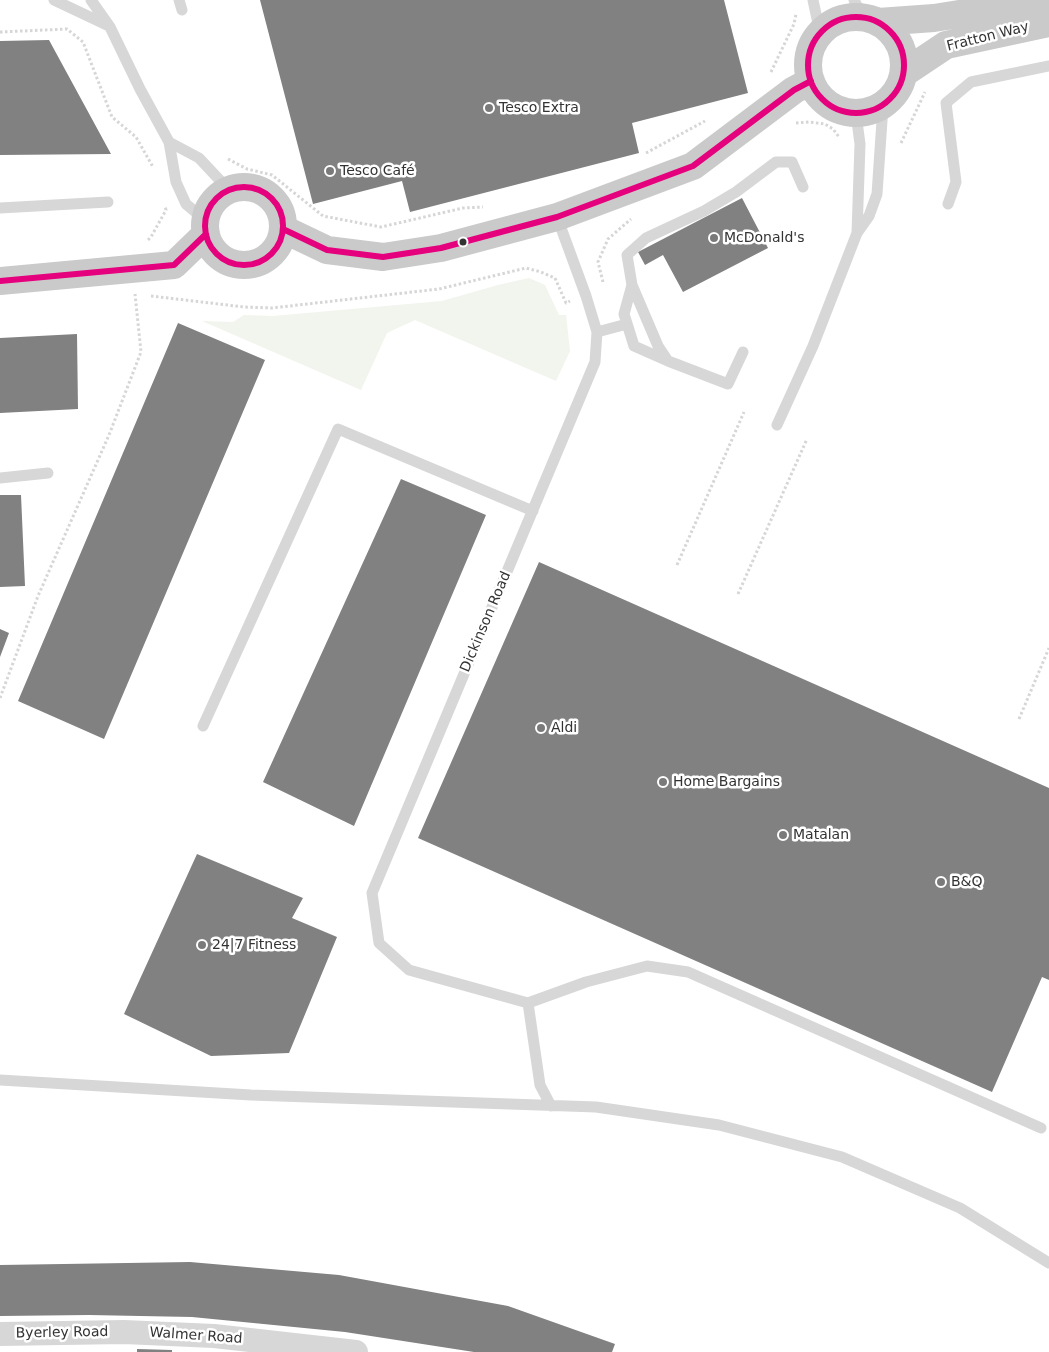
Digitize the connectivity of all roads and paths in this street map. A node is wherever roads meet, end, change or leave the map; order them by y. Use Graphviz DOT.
graph roads {
  1 [pos="54,0"];
  2 [pos="91,0"];
  3 [pos="813,0"];
  4 [pos="1048,0"];
  5 [pos="796,8"];
  6 [pos="865,13"];
  7 [pos="1049,23"];
  8 [pos="110,27"];
  9 [pos="0,32"];
  10 [pos="820,33"];
  11 [pos="1049,66"];
  12 [pos="904,73"];
  13 [pos="770,74"];
  14 [pos="811,81"];
  15 [pos="883,106"];
  16 [pos="856,114"];
  17 [pos="707,120"];
  18 [pos="169,142"];
  19 [pos="221,156"];
  20 [pos="639,157"];
  21 [pos="155,169"];
  22 [pos="803,187"];
  23 [pos="229,190"];
  24 [pos="108,202"];
  25 [pos="164,202"];
  26 [pos="948,204"];
  27 [pos="492,207"];
  28 [pos="0,208"];
  29 [pos="556,218"];
  30 [pos="206,227"];
  31 [pos="283,229"];
  32 [pos="857,233"];
  33 [pos="146,242"];
  34 [pos="0,281"];
  35 [pos="632,285"];
  36 [pos="566,303"];
  37 [pos="627,324"];
  38 [pos="597,332"];
  39 [pos="743,352"];
  40 [pos="668,361"];
  41 [pos="744,412"];
  42 [pos="777,424"];
  43 [pos="807,439"];
  44 [pos="48,473"];
  45 [pos="0,478"];
  46 [pos="533,511"];
  47 [pos="677,565"];
  48 [pos="738,594"];
  49 [pos="1049,648"];
  50 [pos="0,698"];
  51 [pos="1019,719"];
  52 [pos="203,726"];
  53 [pos="528,1003"];
  54 [pos="0,1080"];
  55 [pos="551,1106"];
  56 [pos="1041,1128"];
  57 [pos="1049,1262"];
  58 [pos="0,1334"];
  59 [pos="125,1342"];
  60 [pos="356,1352"];
  1 -- 8 [label="lane"];
  2 -- 8 [label="lane"];
  3 -- 10 [label="lane"];
  4 -- 6 [label="main road, Fratton Way"];
  5 -- 13 [label="path"];
  6 -- 10 [label="main road, Fratton Way"];
  6 -- 12 [label="main road"];
  7 -- 12 [label="main road, Fratton Way"];
  8 -- 18 [label="lane"];
  9 -- 21 [label="path"];
  10 -- 14 [label="main road"];
  11 -- 26 [label="lane"];
  12 -- 15 [label="main road"];
  14 -- 16 [label="main road"];
  14 -- 29 [label="main road"];
  15 -- 16 [label="main road"];
  15 -- 32 [label="lane"];
  16 -- 32 [label="lane"];
  17 -- 20 [label="path"];
  18 -- 23 [label="lane"];
  18 -- 30 [label="lane"];
  19 -- 27 [label="path"];
  22 -- 35 [label="lane"];
  23 -- 30 [label="main road"];
  23 -- 31 [label="main road"];
  24 -- 28 [label="lane"];
  25 -- 33 [label="path"];
  29 -- 31 [label="main road"];
  29 -- 38 [label="lane, Dickinson Road"];
  30 -- 31 [label="main road"];
  30 -- 34 [label="main road"];
  32 -- 42 [label="lane"];
  35 -- 37 [label="lane"];
  35 -- 40 [label="lane"];
  36 -- 50 [label="path"];
  37 -- 38 [label="lane"];
  37 -- 40 [label="lane"];
  38 -- 46 [label="lane, Dickinson Road"];
  39 -- 40 [label="lane"];
  41 -- 47 [label="path"];
  43 -- 48 [label="path"];
  44 -- 45 [label="lane"];
  46 -- 52 [label="lane"];
  46 -- 53 [label="lane, Dickinson Road"];
  49 -- 51 [label="path"];
  53 -- 55 [label="lane"];
  53 -- 56 [label="lane"];
  54 -- 55 [label="lane"];
  55 -- 57 [label="lane"];
  58 -- 59 [label="street, Byerley Road"];
  59 -- 60 [label="street, Walmer Road"];
}
